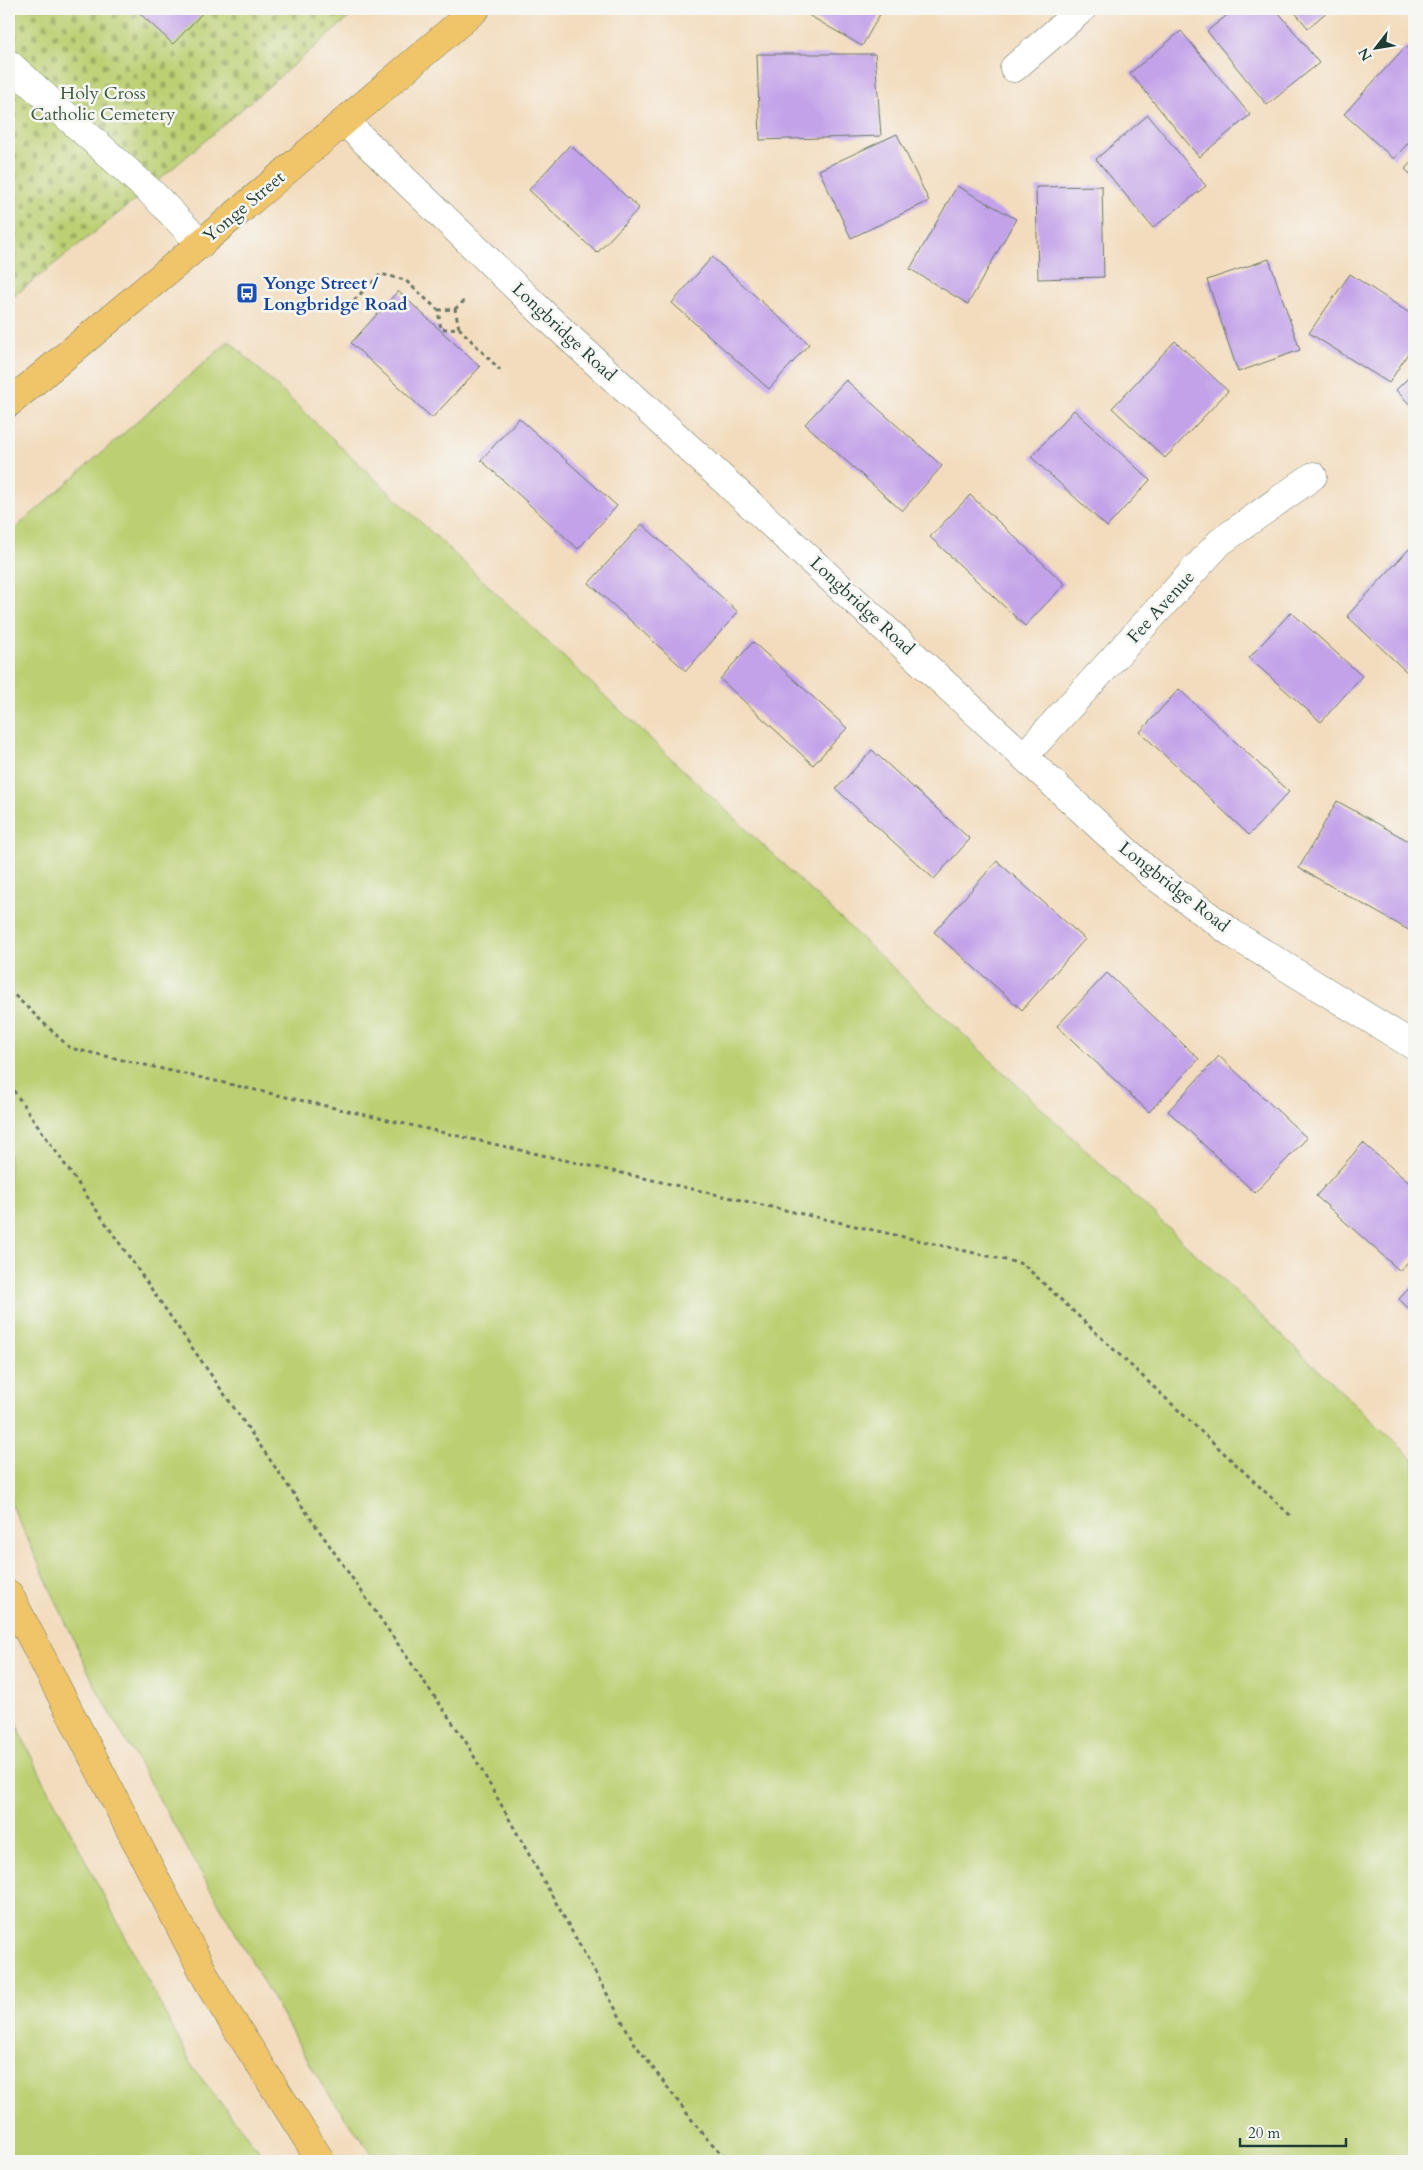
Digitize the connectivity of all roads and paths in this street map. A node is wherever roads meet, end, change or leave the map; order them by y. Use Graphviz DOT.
graph roads {
  1 [pos="476,9"];
  2 [pos="1082,9"];
  3 [pos="9,64"];
  4 [pos="1014,68"];
  5 [pos="346,122"];
  6 [pos="201,244"];
  7 [pos="354,300"];
  8 [pos="464,301"];
  9 [pos="455,309"];
  10 [pos="438,310"];
  11 [pos="459,328"];
  12 [pos="500,370"];
  13 [pos="9,403"];
  14 [pos="1313,476"];
  15 [pos="1024,756"];
  16 [pos="9,990"];
  17 [pos="1414,1046"];
  18 [pos="9,1084"];
  19 [pos="1292,1517"];
  20 [pos="9,1594"];
  21 [pos="321,2161"];
  22 [pos="730,2161"];
  1 -- 5 [label="main road, Yonge Street"];
  2 -- 4 [label="street"];
  3 -- 6 [label="street"];
  5 -- 6 [label="main road, Yonge Street"];
  5 -- 15 [label="street, Longbridge Road"];
  6 -- 13 [label="main road, Yonge Street"];
  7 -- 10 [label="path"];
  8 -- 9 [label="path"];
  9 -- 10 [label="path"];
  9 -- 11 [label="path"];
  10 -- 11 [label="path"];
  11 -- 12 [label="path"];
  14 -- 15 [label="street, Fee Avenue"];
  15 -- 17 [label="street, Longbridge Road"];
  16 -- 19 [label="path"];
  18 -- 22 [label="path"];
  20 -- 21 [label="main road"];
}
